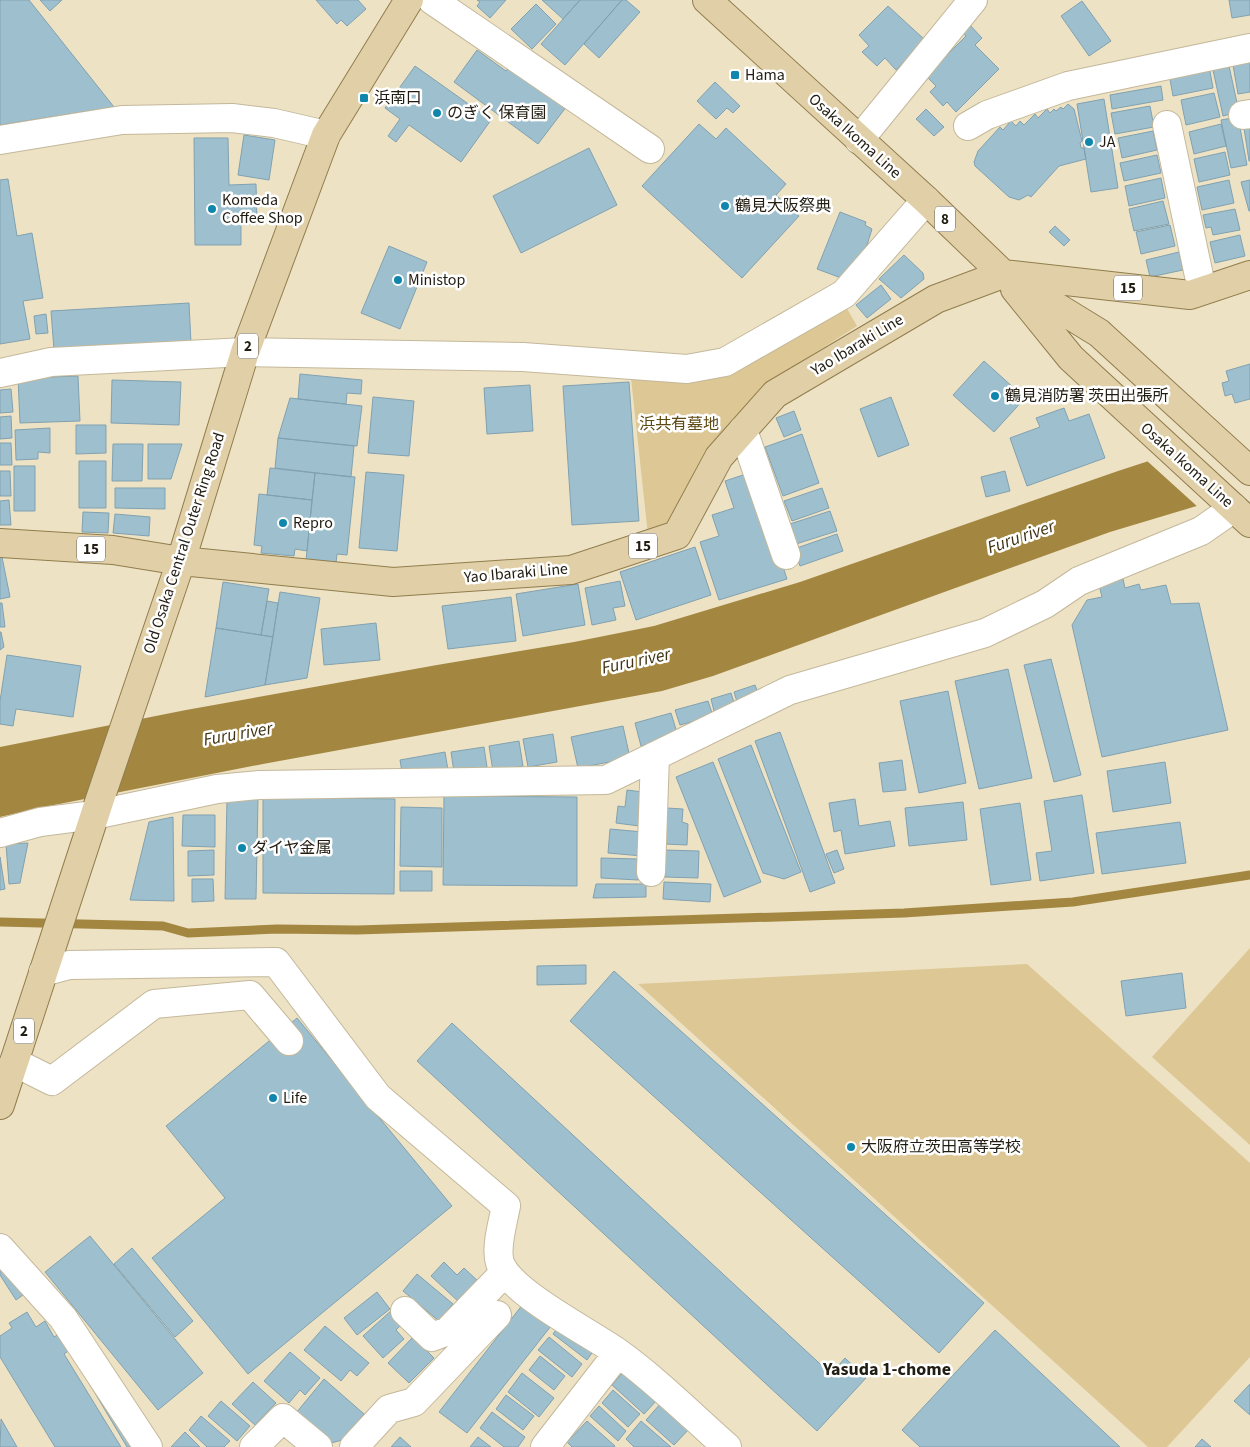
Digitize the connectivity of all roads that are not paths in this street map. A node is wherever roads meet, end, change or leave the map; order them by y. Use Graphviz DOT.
graph roads {
  1 [pos="409,0"];
  2 [pos="432,0"];
  3 [pos="707,0"];
  4 [pos="973,0"];
  5 [pos="1250,48"];
  6 [pos="1167,125"];
  7 [pos="968,126"];
  8 [pos="326,135"];
  9 [pos="0,140"];
  10 [pos="859,140"];
  11 [pos="650,149"];
  12 [pos="926,200"];
  13 [pos="1003,274"];
  14 [pos="1250,275"];
  15 [pos="1202,290"];
  16 [pos="245,352"];
  17 [pos="0,373"];
  18 [pos="744,430"];
  19 [pos="1250,471"];
  20 [pos="1242,515"];
  21 [pos="0,543"];
  22 [pos="786,555"];
  23 [pos="181,561"];
  24 [pos="654,756"];
  25 [pos="97,808"];
  26 [pos="0,833"];
  27 [pos="650,872"];
  28 [pos="45,965"];
  29 [pos="289,1041"];
  30 [pos="14,1062"];
  31 [pos="0,1105"];
  32 [pos="0,1248"];
  33 [pos="504,1272"];
  34 [pos="405,1311"];
  35 [pos="497,1315"];
  36 [pos="618,1353"];
  37 [pos="148,1447"];
  38 [pos="254,1447"];
  39 [pos="318,1447"];
  40 [pos="354,1447"];
  41 [pos="545,1447"];
  42 [pos="727,1447"];
  1 -- 8 [label="main road, Old Osaka Central Outer Ring Road / 2"];
  2 -- 11 [label="street"];
  3 -- 10 [label="main road, Osaka Ikoma Line / 8"];
  4 -- 10 [label="street"];
  5 -- 7 [label="street"];
  6 -- 15 [label="street"];
  8 -- 9 [label="street"];
  8 -- 16 [label="main road, Old Osaka Central Outer Ring Road / 2"];
  10 -- 12 [label="main road, Osaka Ikoma Line / 8"];
  12 -- 13 [label="main road, Osaka Ikoma Line / 8"];
  12 -- 16 [label="street"];
  13 -- 15 [label="main road, Yao Ibaraki Line / 15"];
  13 -- 18 [label="main road, Yao Ibaraki Line / 15"];
  13 -- 19 [label="main road, Osaka Ikoma Line / 8"];
  13 -- 20 [label="main road, Osaka Ikoma Line / 8"];
  14 -- 15 [label="main road, Yao Ibaraki Line / 15"];
  16 -- 17 [label="street"];
  16 -- 23 [label="main road, Old Osaka Central Outer Ring Road / 2"];
  18 -- 22 [label="street"];
  18 -- 23 [label="main road, Yao Ibaraki Line / 15"];
  20 -- 24 [label="street"];
  21 -- 23 [label="main road, Yao Ibaraki Line / 15"];
  23 -- 25 [label="main road, Old Osaka Central Outer Ring Road / 2"];
  24 -- 25 [label="street"];
  24 -- 27 [label="street"];
  25 -- 26 [label="street"];
  25 -- 28 [label="main road, Old Osaka Central Outer Ring Road / 2"];
  28 -- 30 [label="main road, Old Osaka Central Outer Ring Road / 2"];
  28 -- 33 [label="street"];
  29 -- 30 [label="street"];
  30 -- 31 [label="main road, Old Osaka Central Outer Ring Road / 2"];
  32 -- 37 [label="street"];
  33 -- 34 [label="street"];
  33 -- 36 [label="street"];
  35 -- 40 [label="street"];
  36 -- 41 [label="street"];
  36 -- 42 [label="street"];
  38 -- 39 [label="street"];
}
